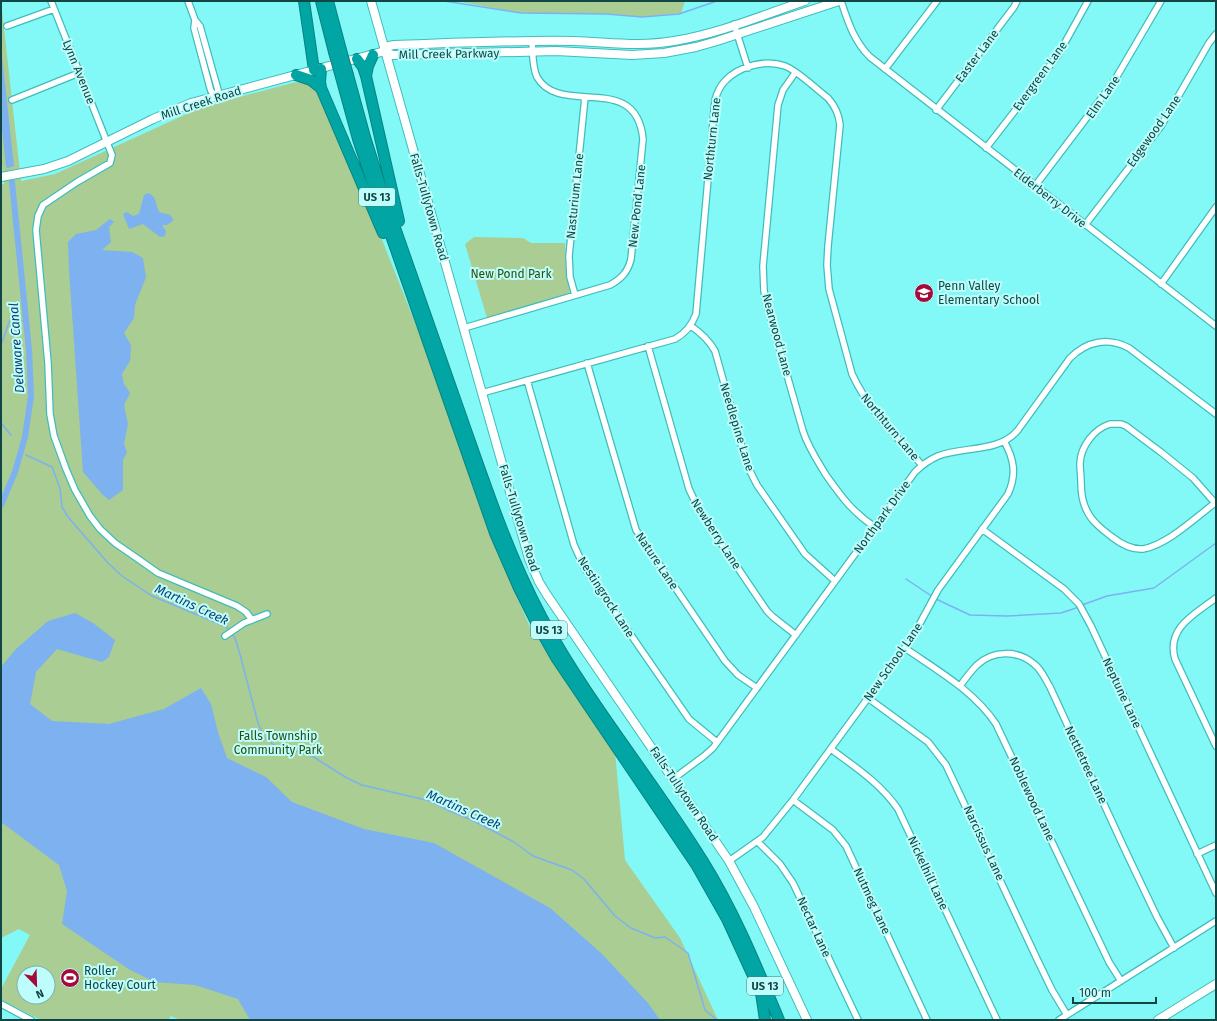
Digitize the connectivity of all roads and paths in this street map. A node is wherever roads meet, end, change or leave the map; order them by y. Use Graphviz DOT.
graph roads {
  1 [pos="51,1"];
  2 [pos="188,1"];
  3 [pos="304,1"];
  4 [pos="321,1"];
  5 [pos="328,1"];
  6 [pos="371,1"];
  7 [pos="805,1"];
  8 [pos="840,1"];
  9 [pos="937,1"];
  10 [pos="1017,1"];
  11 [pos="1088,1"];
  12 [pos="1161,1"];
  13 [pos="54,8"];
  14 [pos="734,24"];
  15 [pos="7,26"];
  16 [pos="737,34"];
  17 [pos="1216,34"];
  18 [pos="532,41"];
  19 [pos="338,51"];
  20 [pos="385,52"];
  21 [pos="532,52"];
  22 [pos="373,55"];
  23 [pos="357,59"];
  24 [pos="748,68"];
  25 [pos="885,69"];
  26 [pos="318,70"];
  27 [pos="795,72"];
  28 [pos="79,74"];
  29 [pos="296,75"];
  30 [pos="345,76"];
  31 [pos="366,76"];
  32 [pos="321,88"];
  33 [pos="216,97"];
  34 [pos="585,97"];
  35 [pos="12,100"];
  36 [pos="936,110"];
  37 [pos="107,142"];
  38 [pos="986,148"];
  39 [pos="1,177"];
  40 [pos="1035,186"];
  41 [pos="1216,207"];
  42 [pos="1085,225"];
  43 [pos="412,275"];
  44 [pos="1161,284"];
  45 [pos="575,296"];
  46 [pos="418,316"];
  47 [pos="691,326"];
  48 [pos="1216,326"];
  49 [pos="464,328"];
  50 [pos="648,346"];
  51 [pos="588,363"];
  52 [pos="527,380"];
  53 [pos="482,393"];
  54 [pos="1215,411"];
  55 [pos="1004,441"];
  56 [pos="922,465"];
  57 [pos="1215,503"];
  58 [pos="874,527"];
  59 [pos="982,529"];
  60 [pos="835,581"];
  61 [pos="1216,598"];
  62 [pos="267,614"];
  63 [pos="252,620"];
  64 [pos="796,635"];
  65 [pos="225,636"];
  66 [pos="905,648"];
  67 [pos="960,686"];
  68 [pos="756,688"];
  69 [pos="868,698"];
  70 [pos="717,742"];
  71 [pos="1216,746"];
  72 [pos="830,749"];
  73 [pos="673,779"];
  74 [pos="793,800"];
  75 [pos="758,842"];
  76 [pos="1216,845"];
  77 [pos="1197,854"];
  78 [pos="729,861"];
  79 [pos="1216,893"];
  80 [pos="1216,921"];
  81 [pos="1174,948"];
  82 [pos="751,952"];
  83 [pos="1121,981"];
  84 [pos="1216,984"];
  85 [pos="761,993"];
  86 [pos="1,1004"];
  87 [pos="1067,1015"];
  88 [pos="31,1020"];
  89 [pos="765,1020"];
  90 [pos="771,1020"];
  91 [pos="779,1020"];
  92 [pos="785,1020"];
  93 [pos="807,1020"];
  94 [pos="858,1020"];
  95 [pos="927,1020"];
  96 [pos="997,1020"];
  97 [pos="1059,1020"];
  98 [pos="1158,1020"];
  1 -- 13 [label="street, Lynn Avenue"];
  2 -- 33 [label="street"];
  3 -- 26 [label="highway"];
  4 -- 19 [label="highway, US 13"];
  5 -- 19 [label="highway, US 13"];
  6 -- 20 [label="main road, Falls-Tullytown Road"];
  7 -- 14 [label="main road, Mill Creek Parkway"];
  8 -- 16 [label="main road, Mill Creek Parkway"];
  8 -- 25 [label="street, Elderberry Drive"];
  9 -- 25 [label="street"];
  10 -- 36 [label="street, Easter Lane"];
  11 -- 38 [label="street, Evergreen Lane"];
  12 -- 40 [label="street, Elm Lane"];
  13 -- 15 [label="street"];
  13 -- 28 [label="street, Lynn Avenue"];
  14 -- 16 [label="street"];
  14 -- 18 [label="main road, Mill Creek Parkway"];
  16 -- 21 [label="main road, Mill Creek Parkway"];
  16 -- 24 [label="street"];
  17 -- 42 [label="street, Edgewood Lane"];
  18 -- 20 [label="main road, Mill Creek Parkway"];
  18 -- 21 [label="street, New Pond Lane"];
  19 -- 30 [label="highway, US 13, bridge"];
  20 -- 21 [label="main road, Mill Creek Parkway"];
  20 -- 22 [label="main road, Mill Creek Road"];
  20 -- 49 [label="main road, Falls-Tullytown Road"];
  21 -- 34 [label="street, New Pond Lane"];
  22 -- 23 [label="main road, Mill Creek Road"];
  22 -- 31 [label="highway"];
  23 -- 26 [label="main road, Mill Creek Road"];
  23 -- 31 [label="highway"];
  24 -- 27 [label="street, Northturn Lane"];
  24 -- 47 [label="street, Northturn Lane"];
  25 -- 36 [label="street, Elderberry Drive"];
  26 -- 29 [label="main road, Mill Creek Road"];
  26 -- 32 [label="highway"];
  27 -- 56 [label="street, Northturn Lane"];
  27 -- 58 [label="street, Nearwood Lane"];
  28 -- 35 [label="street"];
  28 -- 37 [label="street, Lynn Avenue"];
  29 -- 32 [label="highway"];
  29 -- 33 [label="main road, Mill Creek Road"];
  30 -- 43 [label="highway, US 13"];
  30 -- 46 [label="highway, US 13"];
  31 -- 43 [label="highway"];
  32 -- 46 [label="highway"];
  33 -- 37 [label="main road, Mill Creek Road"];
  34 -- 45 [label="street, Nasturium Lane"];
  34 -- 45 [label="street, New Pond Lane"];
  36 -- 38 [label="street, Elderberry Drive"];
  37 -- 39 [label="main road, Mill Creek Road"];
  37 -- 63 [label="street, Lynn Avenue"];
  38 -- 40 [label="street, Elderberry Drive"];
  40 -- 42 [label="street, Elderberry Drive"];
  41 -- 44 [label="street"];
  42 -- 44 [label="street, Elderberry Drive"];
  43 -- 82 [label="highway, US 13"];
  44 -- 48 [label="street, Elderberry Drive"];
  45 -- 49 [label="street, New Pond Lane"];
  46 -- 85 [label="highway, US 13"];
  47 -- 50 [label="street"];
  47 -- 60 [label="street, Needlepine Lane"];
  49 -- 53 [label="main road, Falls-Tullytown Road"];
  50 -- 51 [label="street"];
  50 -- 64 [label="street, Newberry Lane"];
  51 -- 52 [label="street"];
  51 -- 68 [label="street, Nature Lane"];
  52 -- 53 [label="street"];
  52 -- 70 [label="street, Nestingrock Lane"];
  53 -- 73 [label="main road, Falls-Tullytown Road"];
  54 -- 55 [label="street, Northpark Drive"];
  55 -- 56 [label="street, Northpark Drive"];
  55 -- 59 [label="street, New School Lane"];
  56 -- 58 [label="street, Northpark Drive"];
  57 -- 57 [label="street"];
  58 -- 60 [label="street, Northpark Drive"];
  59 -- 66 [label="street, New School Lane"];
  59 -- 77 [label="street, Neptune Lane"];
  60 -- 64 [label="street, Northpark Drive"];
  61 -- 71 [label="street"];
  62 -- 63 [label="street"];
  63 -- 65 [label="street"];
  64 -- 68 [label="street, Northpark Drive"];
  66 -- 67 [label="street, Noblewood Lane"];
  66 -- 69 [label="street, New School Lane"];
  67 -- 81 [label="street, Nettletree Lane"];
  67 -- 83 [label="street, Noblewood Lane"];
  68 -- 70 [label="street, Northpark Drive"];
  69 -- 72 [label="street, New School Lane"];
  69 -- 87 [label="street, Narcissus Lane"];
  70 -- 73 [label="street, Northpark Drive"];
  72 -- 74 [label="street, New School Lane"];
  72 -- 96 [label="street, Nickelhill Lane"];
  73 -- 78 [label="main road, Falls-Tullytown Road"];
  74 -- 75 [label="street, New School Lane"];
  74 -- 95 [label="street, Nutmeg Lane"];
  75 -- 78 [label="street, New School Lane"];
  75 -- 94 [label="street, Nectar Lane"];
  76 -- 77 [label="street"];
  77 -- 79 [label="street, Neptune Lane"];
  78 -- 93 [label="main road, Falls-Tullytown Road"];
  80 -- 81 [label="street"];
  81 -- 83 [label="street"];
  82 -- 91 [label="highway, US 13"];
  82 -- 92 [label="highway"];
  83 -- 87 [label="street"];
  84 -- 98 [label="main road"];
  85 -- 89 [label="highway"];
  85 -- 90 [label="highway, US 13"];
  86 -- 88 [label="street"];
  87 -- 97 [label="street"];
}
